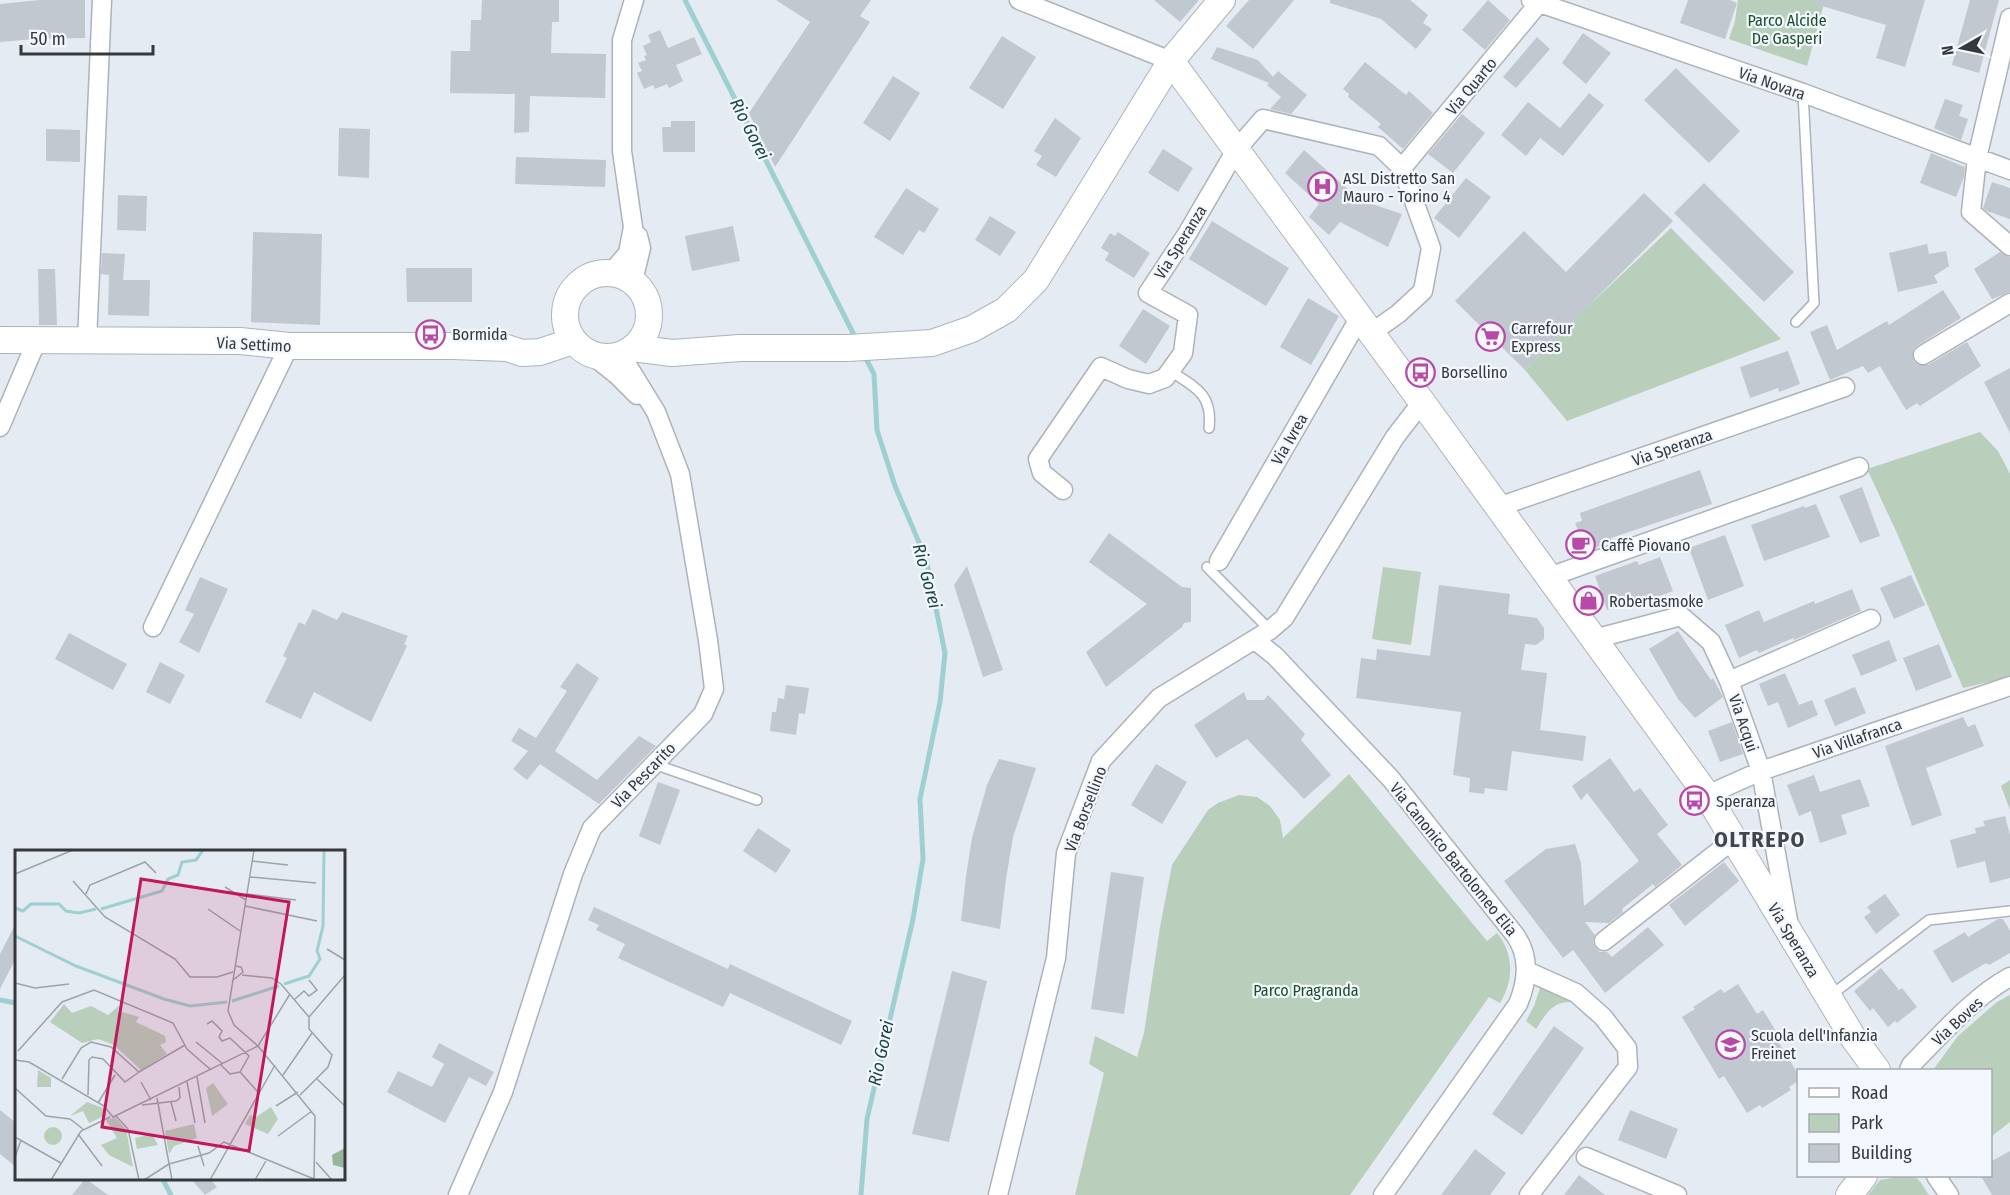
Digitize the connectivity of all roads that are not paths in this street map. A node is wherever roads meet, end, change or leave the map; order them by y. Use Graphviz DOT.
graph roads {
  1 [pos="102,0"];
  2 [pos="634,0"];
  3 [pos="1018,0"];
  4 [pos="1222,0"];
  5 [pos="1537,1"];
  6 [pos="2010,18"];
  7 [pos="1171,61"];
  8 [pos="1803,93"];
  9 [pos="1236,150"];
  10 [pos="1977,158"];
  11 [pos="1402,168"];
  12 [pos="2010,170"];
  13 [pos="2010,246"];
  14 [pos="623,277"];
  15 [pos="2010,303"];
  16 [pos="1796,322"];
  17 [pos="1366,325"];
  18 [pos="648,327"];
  19 [pos="576,338"];
  20 [pos="0,340"];
  21 [pos="37,340"];
  22 [pos="87,341"];
  23 [pos="289,346"];
  24 [pos="696,351"];
  25 [pos="627,352"];
  26 [pos="1923,355"];
  27 [pos="1170,371"];
  28 [pos="1845,387"];
  29 [pos="1422,402"];
  30 [pos="656,412"];
  31 [pos="0,427"];
  32 [pos="1209,428"];
  33 [pos="1859,467"];
  34 [pos="1063,490"];
  35 [pos="1498,507"];
  36 [pos="1213,564"];
  37 [pos="1549,577"];
  38 [pos="1871,619"];
  39 [pos="153,627"];
  40 [pos="1262,635"];
  41 [pos="1594,639"];
  42 [pos="1729,681"];
  43 [pos="2010,686"];
  44 [pos="654,764"];
  45 [pos="1761,771"];
  46 [pos="1707,795"];
  47 [pos="757,800"];
  48 [pos="1733,840"];
  49 [pos="2010,911"];
  50 [pos="1791,934"];
  51 [pos="1604,941"];
  52 [pos="1527,970"];
  53 [pos="2010,977"];
  54 [pos="1828,997"];
  55 [pos="1854,1041"];
  56 [pos="1864,1069"];
  57 [pos="1875,1069"];
  58 [pos="1910,1069"];
  59 [pos="1586,1157"];
  60 [pos="1845,1177"];
  61 [pos="1863,1177"];
  62 [pos="1937,1177"];
  63 [pos="458,1195"];
  64 [pos="998,1195"];
  65 [pos="1383,1195"];
  66 [pos="1529,1195"];
  67 [pos="1677,1195"];
  68 [pos="1836,1195"];
  69 [pos="1849,1195"];
  70 [pos="1949,1195"];
  1 -- 22 [label="street"];
  2 -- 14 [label="street"];
  3 -- 7 [label="street"];
  4 -- 7 [label="street"];
  5 -- 8 [label="street, Via Novara"];
  5 -- 11 [label="street, Via Quarto"];
  6 -- 10 [label="street"];
  7 -- 9 [label="street, Via Speranza"];
  7 -- 24 [label="street"];
  8 -- 10 [label="street, Via Novara"];
  8 -- 16 [label="lane"];
  9 -- 11 [label="street, Via Speranza"];
  9 -- 17 [label="street, Via Speranza"];
  9 -- 27 [label="street, Via Speranza"];
  10 -- 12 [label="street, Via Novara"];
  10 -- 13 [label="street"];
  11 -- 17 [label="street, Via Speranza"];
  14 -- 18 [label="street"];
  14 -- 19 [label="street"];
  15 -- 26 [label="street"];
  17 -- 29 [label="street, Via Speranza"];
  17 -- 36 [label="street, Via Ivrea"];
  18 -- 24 [label="street"];
  18 -- 25 [label="street"];
  19 -- 23 [label="street, Via Settimo"];
  19 -- 25 [label="street"];
  19 -- 30 [label="street"];
  20 -- 21 [label="street, Via Settimo"];
  21 -- 22 [label="street, Via Settimo"];
  21 -- 31 [label="street"];
  22 -- 23 [label="street, Via Settimo"];
  23 -- 39 [label="street"];
  24 -- 25 [label="street"];
  25 -- 30 [label="street, Via Pescarito"];
  27 -- 32 [label="lane"];
  27 -- 34 [label="street"];
  28 -- 35 [label="street, Via Speranza"];
  29 -- 35 [label="street, Via Speranza"];
  29 -- 40 [label="street, Via Borsellino"];
  30 -- 44 [label="street, Via Pescarito"];
  33 -- 37 [label="street"];
  35 -- 37 [label="street, Via Speranza"];
  36 -- 40 [label="lane"];
  37 -- 41 [label="street, Via Speranza"];
  38 -- 42 [label="street"];
  40 -- 52 [label="street, Via Canonico Bartolomeo Elia"];
  40 -- 64 [label="street, Via Borsellino"];
  41 -- 42 [label="street, Via Acqui"];
  41 -- 46 [label="street, Via Speranza"];
  42 -- 45 [label="street, Via Acqui"];
  43 -- 45 [label="street, Via Villafranca"];
  44 -- 47 [label="lane"];
  44 -- 63 [label="street, Via Pescarito"];
  45 -- 46 [label="street, Via Villafranca"];
  45 -- 50 [label="street, Via Acqui"];
  46 -- 48 [label="street, Via Speranza"];
  48 -- 50 [label="street, Via Speranza"];
  48 -- 51 [label="street"];
  49 -- 54 [label="lane"];
  50 -- 54 [label="street, Via Speranza"];
  52 -- 65 [label="street, Via Canonico Bartolomeo Elia"];
  52 -- 66 [label="street"];
  53 -- 58 [label="street, Via Boves"];
  54 -- 55 [label="street, Via Speranza"];
  55 -- 56 [label="street, Via Speranza"];
  55 -- 57 [label="street, Via Speranza"];
  59 -- 67 [label="street"];
  60 -- 68 [label="street"];
  61 -- 69 [label="street"];
  62 -- 70 [label="street"];
}
